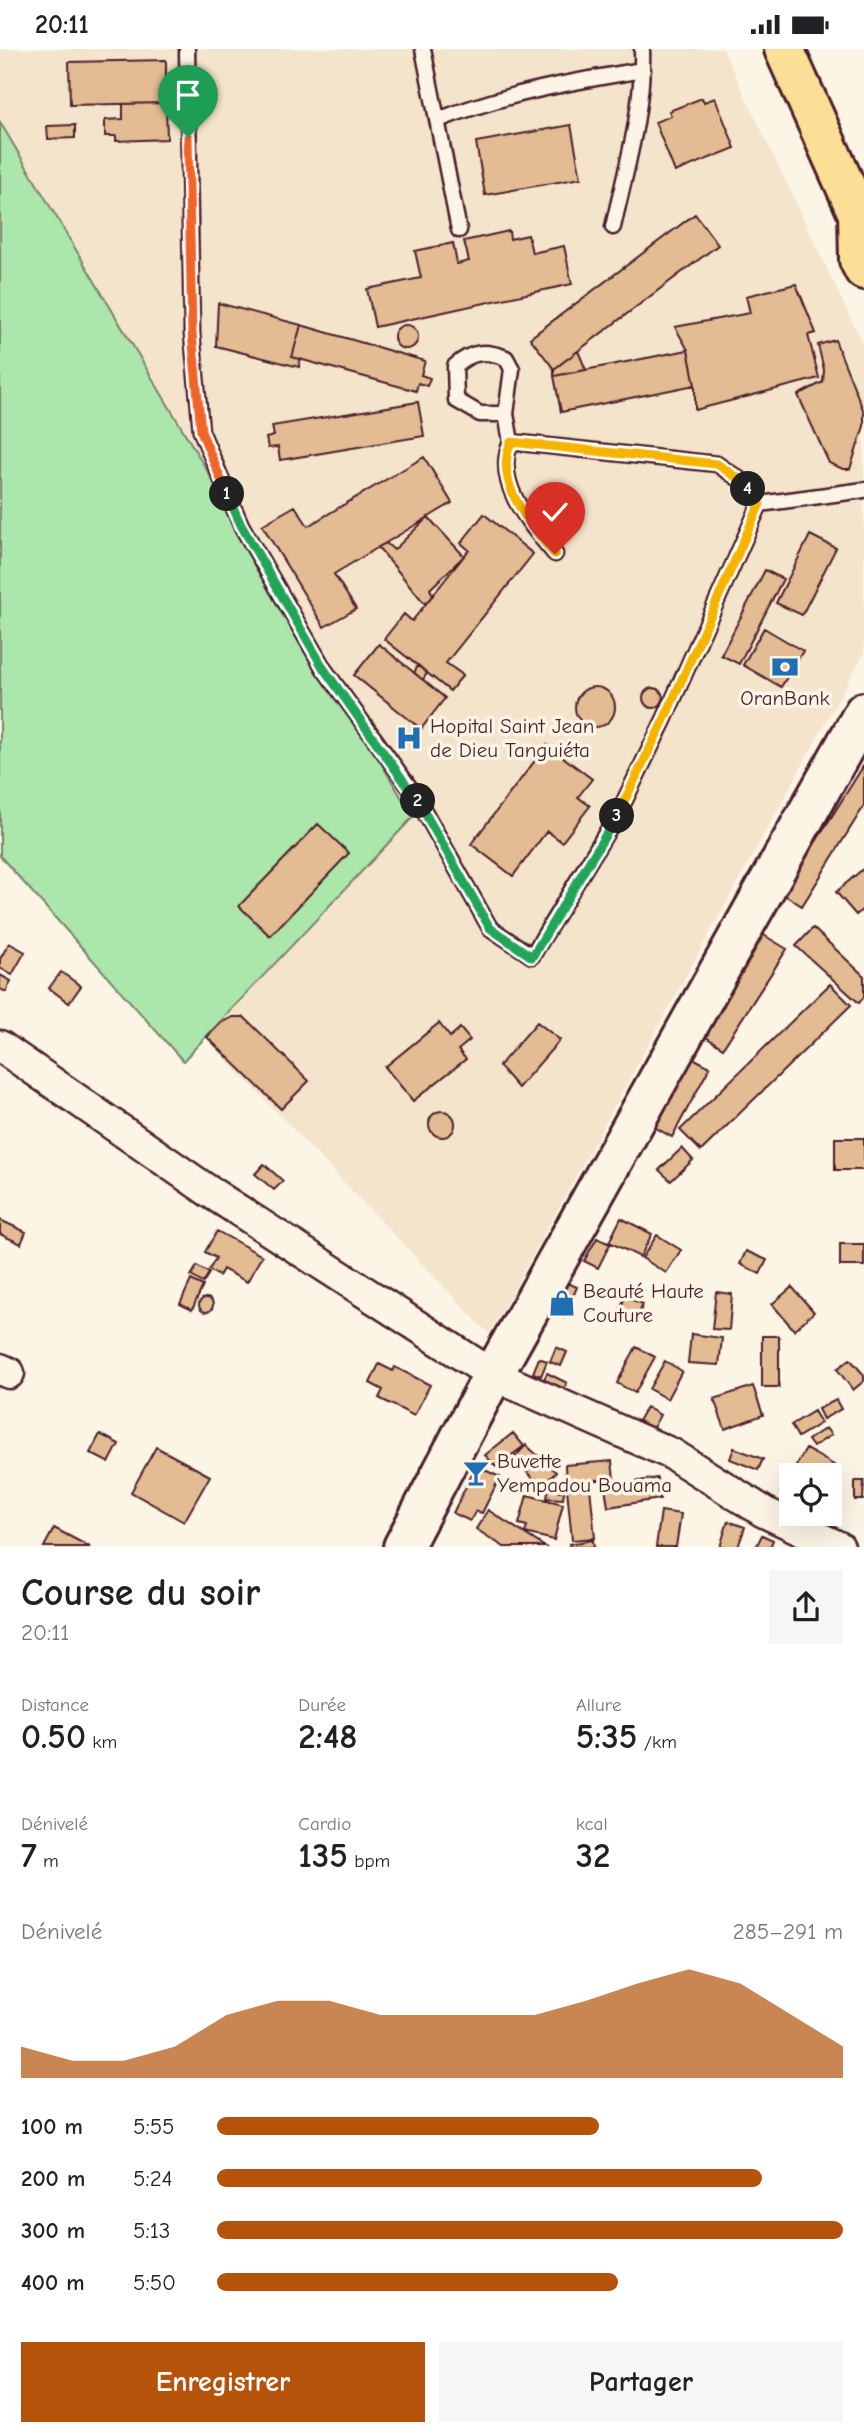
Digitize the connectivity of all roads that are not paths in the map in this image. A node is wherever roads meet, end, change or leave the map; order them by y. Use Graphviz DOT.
graph roads {
  1 [pos="187,49"];
  2 [pos="423,49"];
  3 [pos="642,49"];
  4 [pos="784,49"];
  5 [pos="643,70"];
  6 [pos="438,120"];
  7 [pos="861,216"];
  8 [pos="613,226"];
  9 [pos="459,230"];
  10 [pos="864,270"];
  11 [pos="506,414"];
  12 [pos="511,442"];
  13 [pos="864,490"];
  14 [pos="760,504"];
  15 [pos="555,554"];
  16 [pos="864,712"];
  17 [pos="0,1046"];
  18 [pos="493,1375"];
  19 [pos="403,1547"];
  20 [pos="839,1547"];
  1 -- 14 [label="lane"];
  2 -- 6 [label="lane"];
  3 -- 5 [label="lane"];
  4 -- 7 [label="highway"];
  5 -- 6 [label="lane"];
  5 -- 8 [label="lane"];
  6 -- 9 [label="lane"];
  7 -- 10 [label="highway"];
  11 -- 11 [label="lane"];
  11 -- 12 [label="lane"];
  12 -- 14 [label="lane"];
  12 -- 15 [label="lane"];
  13 -- 14 [label="lane"];
  16 -- 18 [label="main road"];
  17 -- 18 [label="street"];
  18 -- 19 [label="main road"];
  18 -- 20 [label="street"];
}
